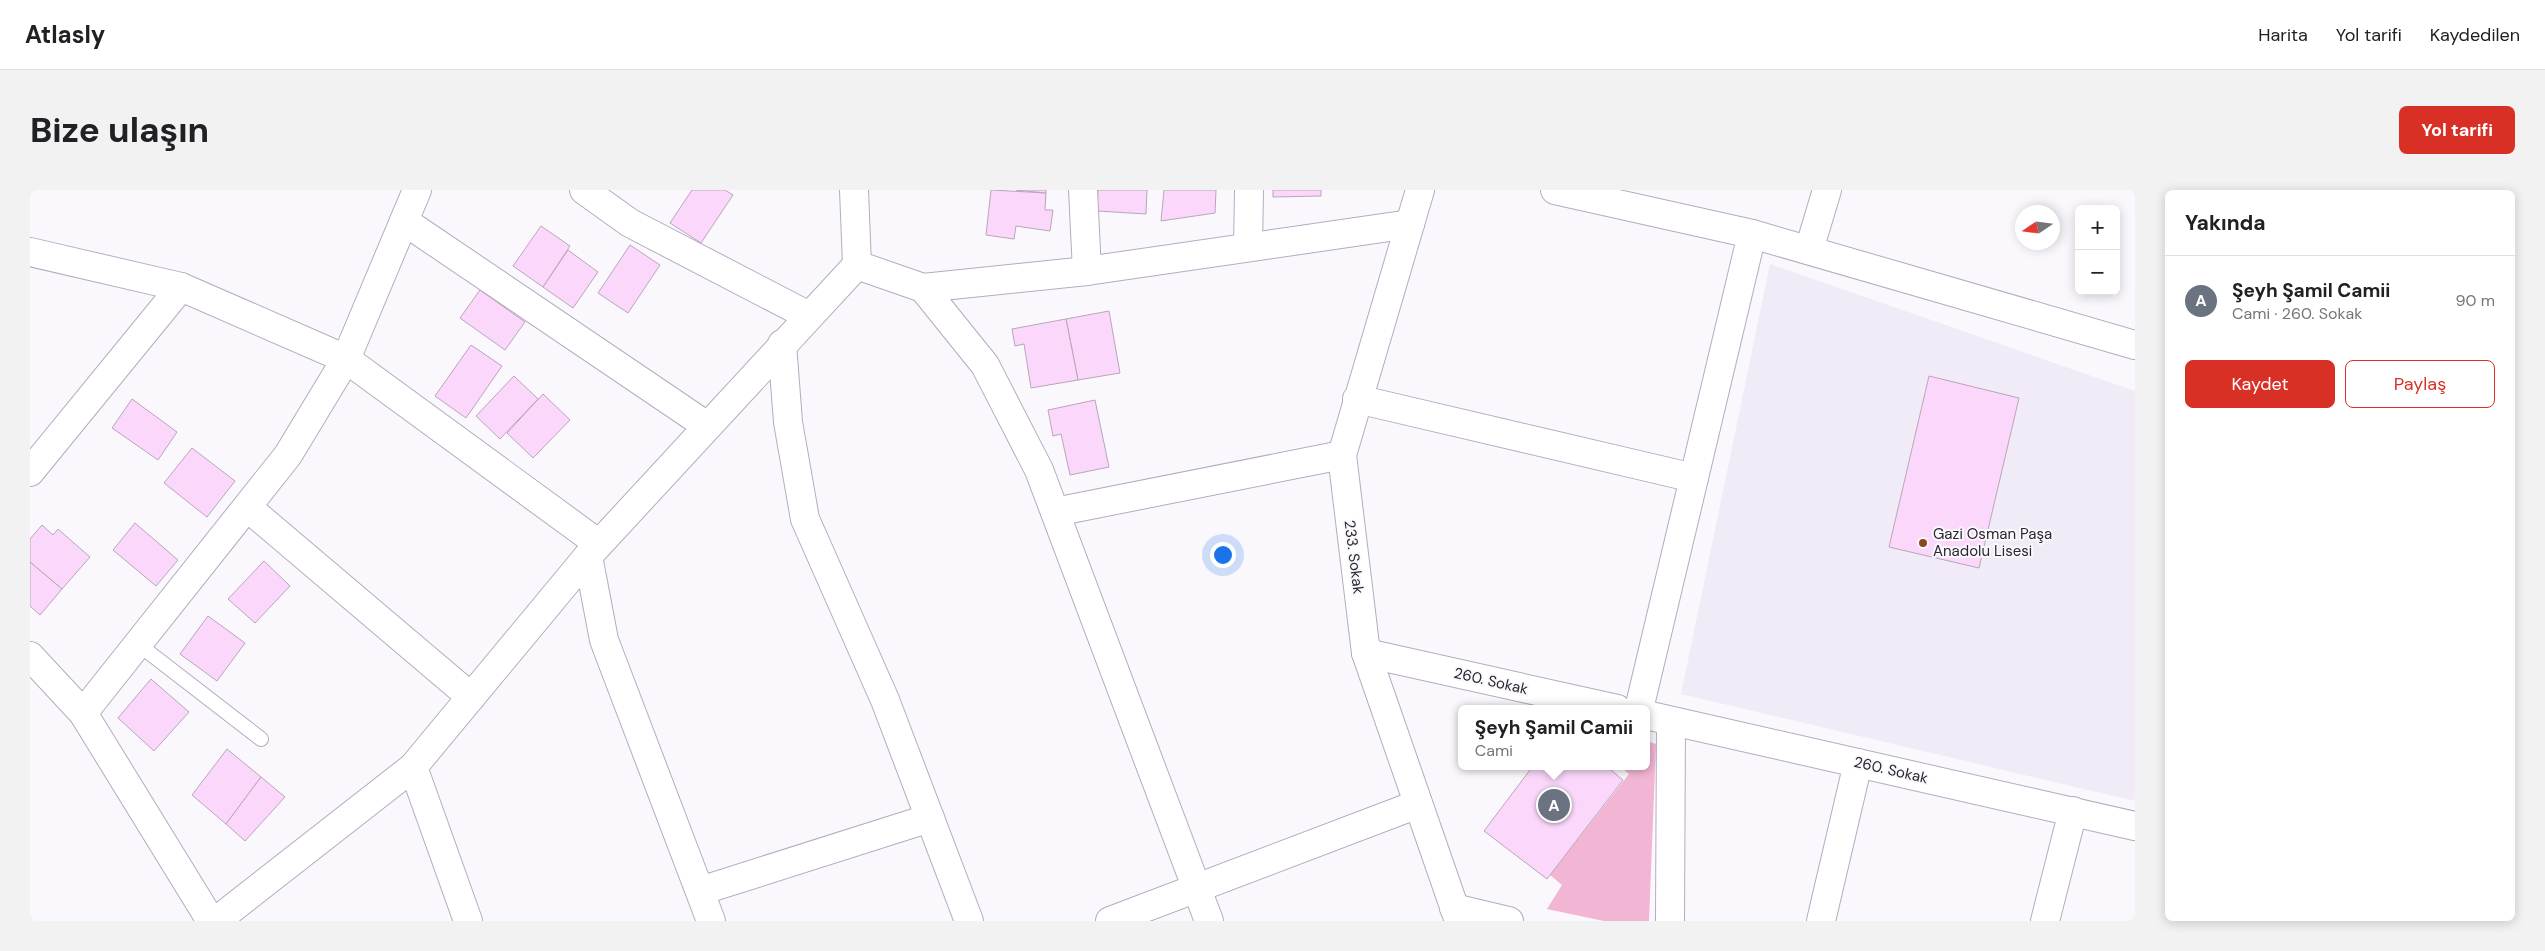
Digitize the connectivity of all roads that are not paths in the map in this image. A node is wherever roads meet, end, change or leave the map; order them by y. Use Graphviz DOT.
graph roads {
  1 [pos="417,190"];
  2 [pos="584,190"];
  3 [pos="854,190"];
  4 [pos="1083,190"];
  5 [pos="1249,190"];
  6 [pos="1420,190"];
  7 [pos="1555,190"];
  8 [pos="1827,190"];
  9 [pos="1626,198"];
  10 [pos="404,221"];
  11 [pos="1410,224"];
  12 [pos="1752,234"];
  13 [pos="1248,247"];
  14 [pos="1809,250"];
  15 [pos="36,261"];
  16 [pos="857,265"];
  17 [pos="1087,271"];
  18 [pos="181,288"];
  19 [pos="923,288"];
  20 [pos="809,316"];
  21 [pos="782,344"];
  22 [pos="2135,345"];
  23 [pos="346,359"];
  24 [pos="1358,399"];
  25 [pos="707,426"];
  26 [pos="1342,455"];
  27 [pos="30,472"];
  28 [pos="1694,478"];
  29 [pos="246,507"];
  30 [pos="1055,512"];
  31 [pos="594,550"];
  32 [pos="138,644"];
  33 [pos="1366,653"];
  34 [pos="30,656"];
  35 [pos="472,697"];
  36 [pos="1598,705"];
  37 [pos="1640,705"];
  38 [pos="83,713"];
  39 [pos="1659,718"];
  40 [pos="261,739"];
  41 [pos="1858,763"];
  42 [pos="413,767"];
  43 [pos="1418,804"];
  44 [pos="2073,811"];
  45 [pos="930,818"];
  46 [pos="2135,826"];
  47 [pos="1197,888"];
  48 [pos="700,891"];
  49 [pos="1457,915"];
  50 [pos="211,921"];
  51 [pos="216,921"];
  52 [pos="468,921"];
  53 [pos="711,921"];
  54 [pos="969,921"];
  55 [pos="1110,921"];
  56 [pos="1209,921"];
  57 [pos="1509,921"];
  58 [pos="1670,921"];
  59 [pos="1821,921"];
  60 [pos="2045,921"];
  1 -- 10 [label="street"];
  2 -- 20 [label="street"];
  3 -- 16 [label="street"];
  4 -- 17 [label="street"];
  5 -- 13 [label="street"];
  6 -- 11 [label="street, 233. Sokak"];
  7 -- 9 [label="street"];
  8 -- 14 [label="street"];
  9 -- 12 [label="street"];
  10 -- 23 [label="street"];
  10 -- 25 [label="street"];
  11 -- 13 [label="street"];
  11 -- 24 [label="street, 233. Sokak"];
  12 -- 14 [label="street"];
  12 -- 28 [label="street"];
  13 -- 17 [label="street"];
  14 -- 22 [label="street"];
  15 -- 18 [label="street"];
  16 -- 19 [label="street"];
  16 -- 20 [label="street"];
  17 -- 19 [label="street"];
  18 -- 23 [label="street"];
  18 -- 27 [label="street"];
  19 -- 30 [label="street"];
  20 -- 21 [label="street"];
  21 -- 25 [label="street"];
  21 -- 45 [label="street"];
  23 -- 29 [label="street"];
  23 -- 31 [label="street"];
  24 -- 26 [label="street, 233. Sokak"];
  24 -- 28 [label="street"];
  25 -- 31 [label="street"];
  26 -- 30 [label="street"];
  26 -- 33 [label="street, 233. Sokak"];
  28 -- 37 [label="street"];
  29 -- 32 [label="street"];
  29 -- 35 [label="street"];
  30 -- 47 [label="street"];
  31 -- 35 [label="street"];
  31 -- 48 [label="street"];
  32 -- 38 [label="street"];
  32 -- 40 [label="lane"];
  33 -- 36 [label="street, 260. Sokak"];
  33 -- 43 [label="street, 233. Sokak"];
  34 -- 38 [label="street"];
  35 -- 42 [label="street"];
  38 -- 50 [label="street"];
  39 -- 41 [label="street, 260. Sokak"];
  39 -- 58 [label="street"];
  41 -- 44 [label="street, 260. Sokak"];
  41 -- 59 [label="street"];
  42 -- 51 [label="street"];
  42 -- 52 [label="street"];
  43 -- 47 [label="street"];
  43 -- 49 [label="street, 233. Sokak"];
  44 -- 46 [label="street, 260. Sokak"];
  44 -- 60 [label="street"];
  45 -- 48 [label="street"];
  45 -- 54 [label="street"];
  47 -- 55 [label="street"];
  47 -- 56 [label="street"];
  48 -- 53 [label="street"];
  49 -- 57 [label="street"];
}
